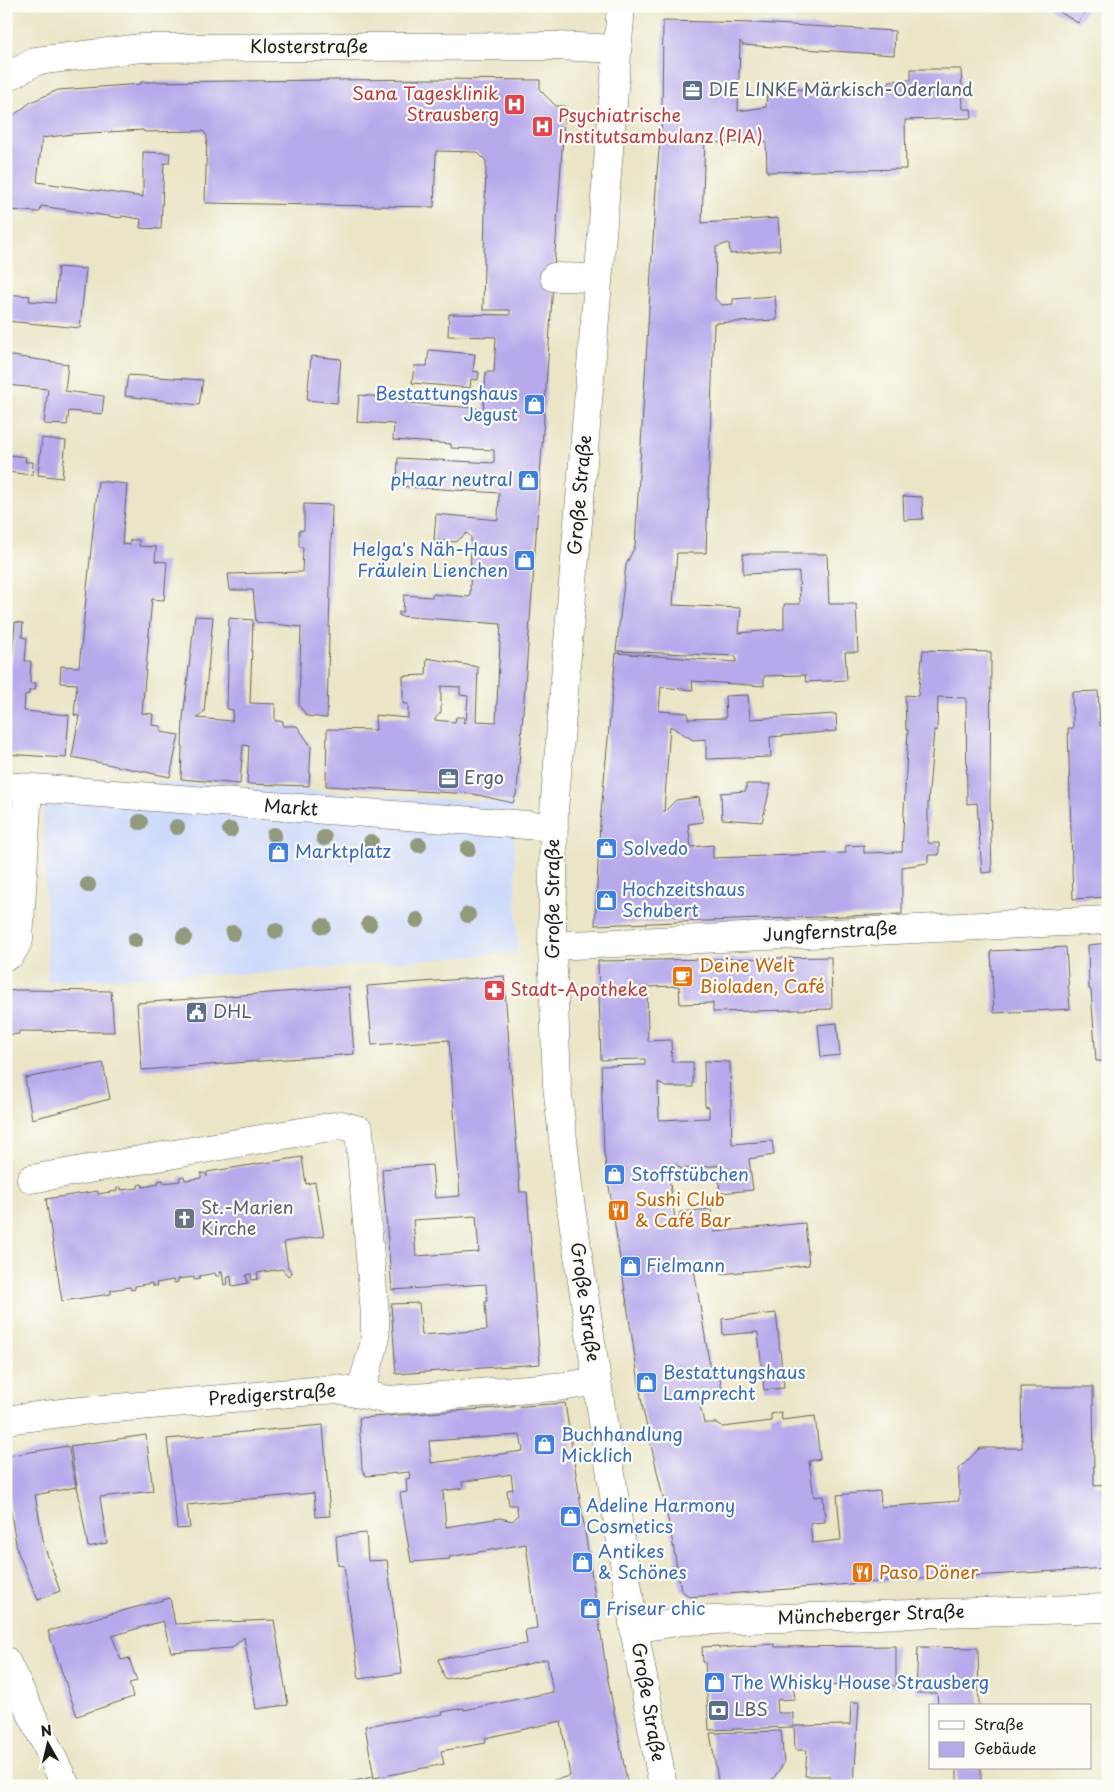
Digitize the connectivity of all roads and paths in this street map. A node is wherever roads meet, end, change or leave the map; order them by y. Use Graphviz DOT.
graph roads {
  1 [pos="621,6"];
  2 [pos="616,49"];
  3 [pos="6,78"];
  4 [pos="553,285"];
  5 [pos="597,286"];
  6 [pos="17,787"];
  7 [pos="554,828"];
  8 [pos="1108,920"];
  9 [pos="552,946"];
  10 [pos="6,956"];
  11 [pos="31,1179"];
  12 [pos="596,1381"];
  13 [pos="360,1393"];
  14 [pos="6,1420"];
  15 [pos="1108,1608"];
  16 [pos="634,1629"];
  17 [pos="6,1661"];
  18 [pos="66,1786"];
  19 [pos="663,1786"];
  1 -- 2 [label="street, Große Straße"];
  2 -- 3 [label="street, Klosterstraße"];
  2 -- 5 [label="street, Große Straße"];
  4 -- 5 [label="street"];
  5 -- 7 [label="street, Große Straße"];
  6 -- 7 [label="street, Markt"];
  6 -- 10 [label="street, Markt"];
  7 -- 9 [label="street, Große Straße"];
  8 -- 9 [label="street, Jungfernstraße"];
  9 -- 12 [label="street, Große Straße"];
  11 -- 13 [label="street"];
  12 -- 13 [label="street, Predigerstraße"];
  12 -- 16 [label="street, Große Straße"];
  13 -- 14 [label="street, Predigerstraße"];
  15 -- 16 [label="street, Müncheberger Straße"];
  16 -- 19 [label="street, Große Straße"];
  17 -- 18 [label="street"];
}
